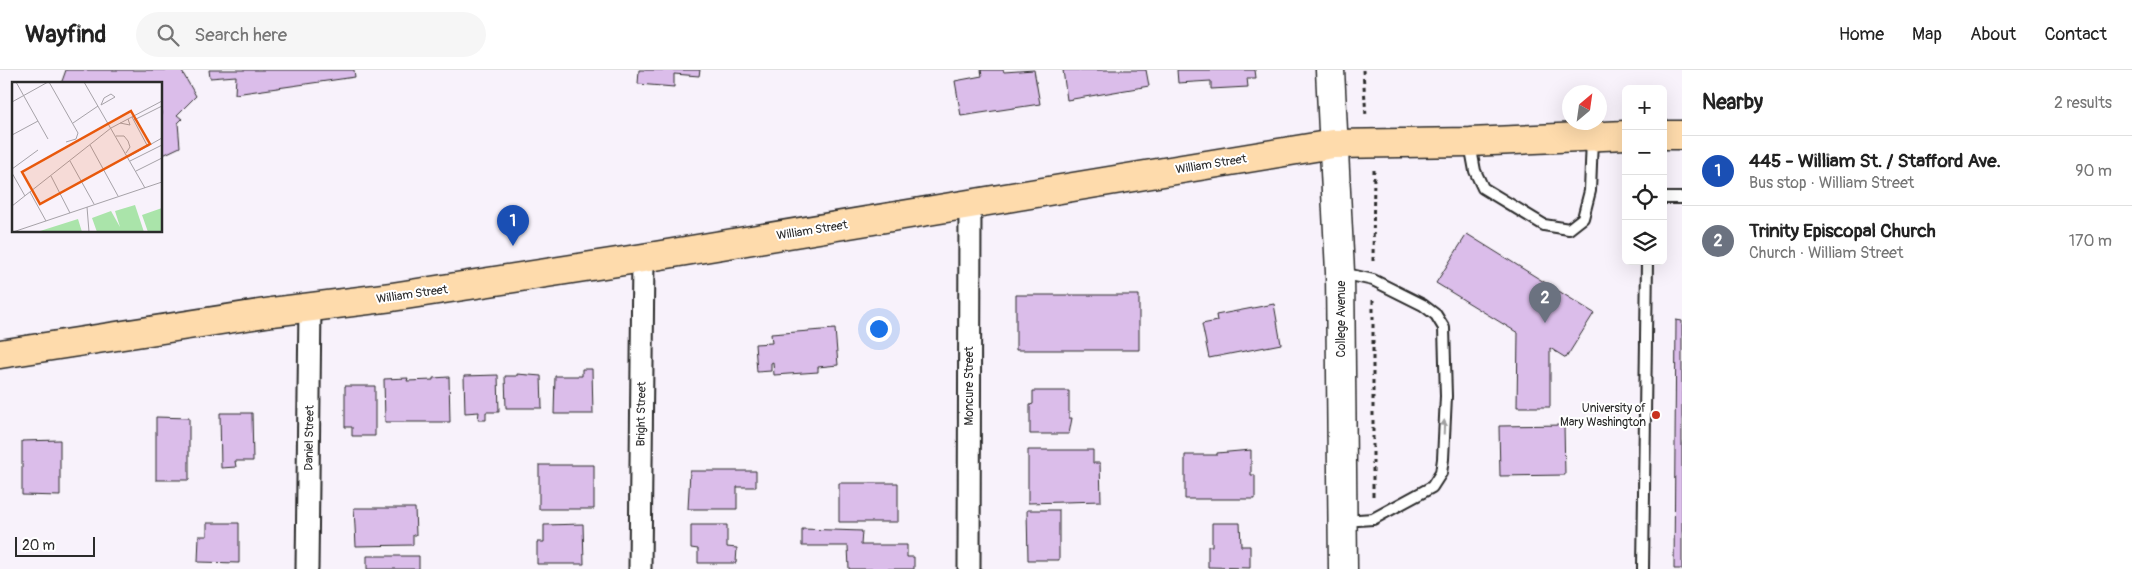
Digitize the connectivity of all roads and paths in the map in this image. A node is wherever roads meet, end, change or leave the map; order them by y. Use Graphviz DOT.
graph roads {
  1 [pos="1330,70"];
  2 [pos="1363,70"];
  3 [pos="1622,135"];
  4 [pos="1667,135"];
  5 [pos="1682,135"];
  6 [pos="1592,137"];
  7 [pos="1470,142"];
  8 [pos="1369,143"];
  9 [pos="1333,144"];
  10 [pos="1667,198"];
  11 [pos="1682,198"];
  12 [pos="970,204"];
  13 [pos="643,258"];
  14 [pos="1647,265"];
  15 [pos="1340,272"];
  16 [pos="1373,280"];
  17 [pos="310,306"];
  18 [pos="0,354"];
  19 [pos="1373,519"];
  20 [pos="1342,522"];
  21 [pos="307,569"];
  22 [pos="640,569"];
  23 [pos="969,569"];
  24 [pos="1343,569"];
  25 [pos="1643,569"];
  1 -- 9 [label="street, College Avenue"];
  2 -- 8 [label="path"];
  3 -- 6 [label="main road, William Street"];
  4 -- 5 [label="main road"];
  6 -- 7 [label="main road, William Street"];
  6 -- 7 [label="lane"];
  7 -- 8 [label="main road, William Street"];
  8 -- 9 [label="main road, William Street"];
  8 -- 16 [label="path"];
  9 -- 12 [label="main road, William Street"];
  9 -- 15 [label="street, College Avenue"];
  10 -- 11 [label="lane"];
  12 -- 13 [label="main road, William Street"];
  12 -- 23 [label="street, Moncure Street"];
  13 -- 17 [label="main road, William Street"];
  13 -- 22 [label="street, Bright Street"];
  14 -- 25 [label="lane"];
  15 -- 16 [label="lane"];
  15 -- 20 [label="street, College Avenue"];
  16 -- 19 [label="path"];
  19 -- 16 [label="lane, one-way"];
  17 -- 18 [label="main road, William Street"];
  17 -- 21 [label="street, Daniel Street"];
  19 -- 20 [label="lane"];
  20 -- 24 [label="street, College Avenue"];
}
